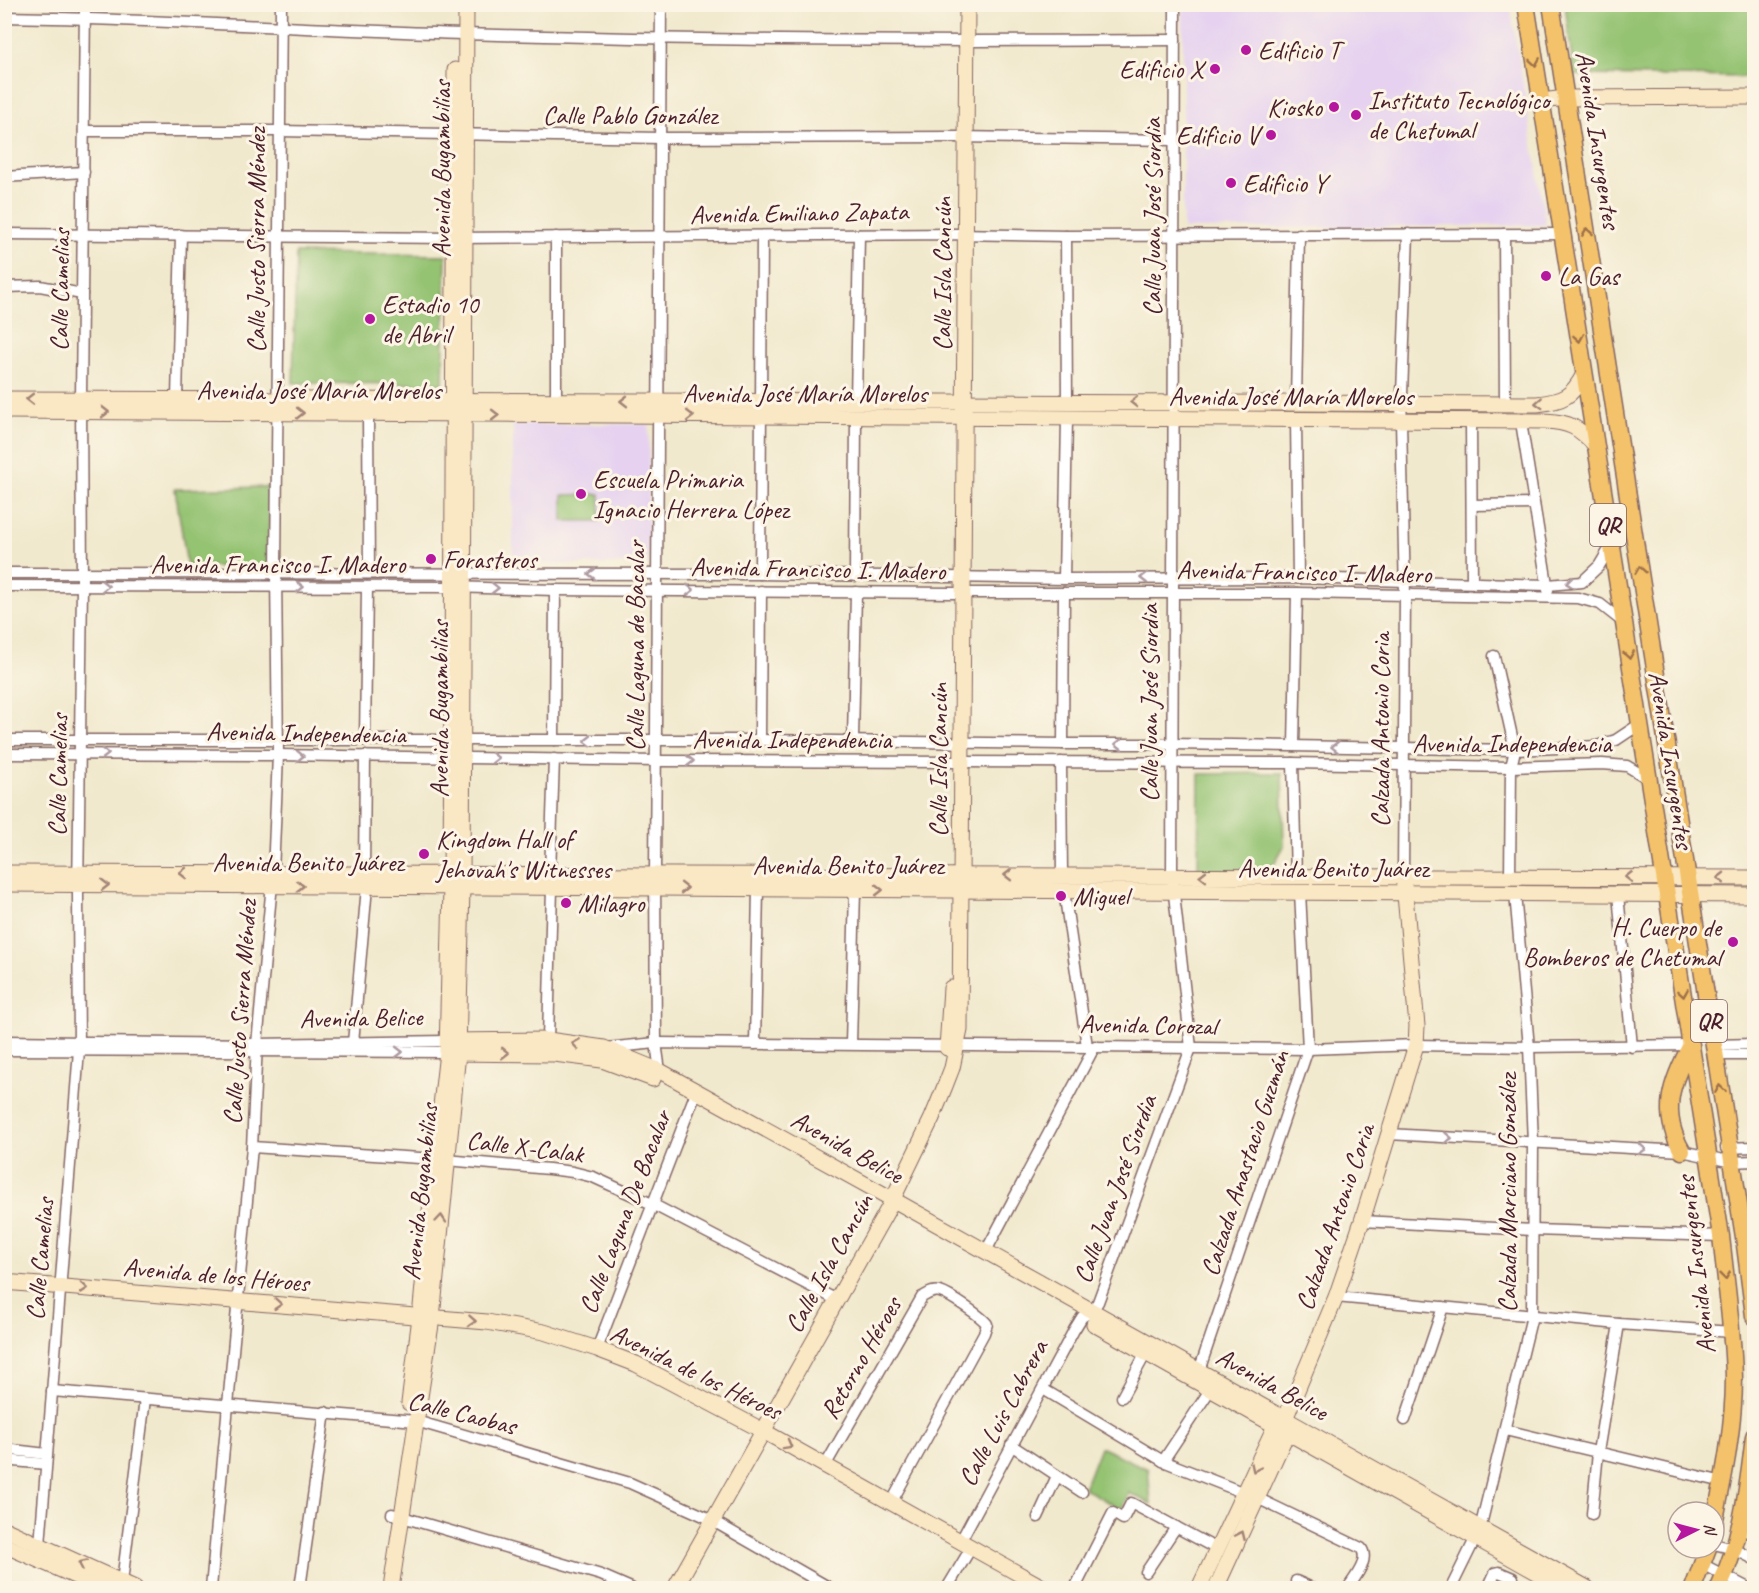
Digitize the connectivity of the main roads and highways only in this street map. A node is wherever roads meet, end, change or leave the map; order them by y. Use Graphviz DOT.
graph roads {
  1 [pos="456,4"];
  2 [pos="466,4"];
  3 [pos="957,4"];
  4 [pos="968,4"];
  5 [pos="1526,4"];
  6 [pos="1551,4"];
  7 [pos="461,34"];
  8 [pos="962,42"];
  9 [pos="1755,97"];
  10 [pos="1566,99"];
  11 [pos="1541,101"];
  12 [pos="1581,193"];
  13 [pos="1556,198"];
  14 [pos="1599,306"];
  15 [pos="1574,310"];
  16 [pos="1584,374"];
  17 [pos="4,399"];
  18 [pos="960,402"];
  19 [pos="81,405"];
  20 [pos="278,406"];
  21 [pos="459,407"];
  22 [pos="657,408"];
  23 [pos="761,409"];
  24 [pos="4,411"];
  25 [pos="959,418"];
  26 [pos="1596,446"];
  27 [pos="1676,801"];
  28 [pos="1652,804"];
  29 [pos="4,873"];
  30 [pos="1403,876"];
  31 [pos="1664,877"];
  32 [pos="1688,877"];
  33 [pos="1755,878"];
  34 [pos="78,879"];
  35 [pos="456,880"];
  36 [pos="655,881"];
  37 [pos="956,883"];
  38 [pos="1063,883"];
  39 [pos="4,884"];
  40 [pos="1406,893"];
  41 [pos="1667,895"];
  42 [pos="1690,895"];
  43 [pos="1755,895"];
  44 [pos="1699,953"];
  45 [pos="1677,955"];
  46 [pos="1691,1045"];
  47 [pos="452,1047"];
  48 [pos="693,1096"];
  49 [pos="1682,1151"];
  50 [pos="886,1202"];
  51 [pos="1749,1237"];
  52 [pos="4,1282"];
  53 [pos="1087,1314"];
  54 [pos="1755,1316"];
  55 [pos="426,1317"];
  56 [pos="1282,1426"];
  57 [pos="760,1429"];
  58 [pos="1755,1436"];
  59 [pos="1250,1496"];
  60 [pos="1719,1500"];
  61 [pos="397,1515"];
  62 [pos="709,1519"];
  63 [pos="4,1529"];
  64 [pos="1747,1531"];
  65 [pos="1478,1534"];
  66 [pos="4,1545"];
  67 [pos="1704,1560"];
  68 [pos="1722,1583"];
  69 [pos="128,1585"];
  70 [pos="102,1588"];
  71 [pos="381,1588"];
  72 [pos="391,1588"];
  73 [pos="666,1588"];
  74 [pos="675,1588"];
  75 [pos="1044,1588"];
  76 [pos="1199,1588"];
  77 [pos="1216,1588"];
  78 [pos="1565,1588"];
  79 [pos="1587,1588"];
  80 [pos="1693,1588"];
  1 -- 7 [label="main road, Avenida Bugambilias"];
  2 -- 7 [label="main road, Avenida Bugambilias"];
  3 -- 8 [label="main road, Calle Isla Cancún"];
  4 -- 8 [label="main road, Calle Isla Cancún"];
  5 -- 11 [label="main road, Avenida Insurgentes / QR, one-way"];
  6 -- 10 [label="main road, Avenida Insurgentes / QR"];
  7 -- 21 [label="main road, Avenida Bugambilias"];
  8 -- 18 [label="main road, Calle Isla Cancún"];
  9 -- 10 [label="main road"];
  10 -- 11 [label="main road"];
  10 -- 12 [label="main road, Avenida Insurgentes / QR"];
  11 -- 13 [label="main road, Avenida Insurgentes / QR"];
  12 -- 13 [label="main road"];
  14 -- 12 [label="main road, Avenida Insurgentes / QR, one-way"];
  13 -- 15 [label="main road, Avenida Insurgentes / QR"];
  14 -- 15 [label="main road"];
  27 -- 14 [label="main road, Avenida Insurgentes / QR, one-way"];
  15 -- 16 [label="main road, Avenida Insurgentes / QR, one-way"];
  16 -- 18 [label="main road, Avenida José María Morelos, one-way"];
  16 -- 26 [label="main road, Avenida Insurgentes / QR"];
  19 -- 17 [label="main road, Avenida José María Morelos, one-way"];
  18 -- 23 [label="main road, Avenida José María Morelos"];
  18 -- 25 [label="main road, Calle Isla Cancún"];
  19 -- 20 [label="main road, Avenida José María Morelos, one-way"];
  19 -- 20 [label="main road, Avenida José María Morelos"];
  19 -- 24 [label="main road, Avenida José María Morelos"];
  20 -- 21 [label="main road, Avenida José María Morelos"];
  20 -- 21 [label="main road, Avenida José María Morelos, one-way"];
  21 -- 22 [label="main road, Avenida José María Morelos, one-way"];
  22 -- 21 [label="main road, Avenida José María Morelos, one-way"];
  21 -- 35 [label="main road, Avenida Bugambilias"];
  22 -- 23 [label="main road, Avenida José María Morelos"];
  23 -- 25 [label="main road, Avenida José María Morelos"];
  25 -- 26 [label="main road, Avenida José María Morelos"];
  25 -- 37 [label="main road, Calle Isla Cancún"];
  26 -- 28 [label="main road, Avenida Insurgentes / QR, one-way"];
  27 -- 28 [label="main road"];
  27 -- 32 [label="main road, Avenida Insurgentes / QR"];
  28 -- 31 [label="main road, Avenida Insurgentes / QR"];
  29 -- 34 [label="main road, Avenida Benito Juárez"];
  31 -- 30 [label="main road, Avenida Benito Juárez, one-way"];
  30 -- 38 [label="main road, Avenida Benito Juárez, one-way"];
  30 -- 40 [label="main road, Calzada Antonio Coria"];
  31 -- 32 [label="main road, Avenida Benito Juárez"];
  31 -- 41 [label="main road, Avenida Insurgentes / QR"];
  33 -- 32 [label="main road, Avenida Benito Juárez, one-way"];
  32 -- 42 [label="main road, Avenida Insurgentes / QR"];
  34 -- 35 [label="main road, Avenida Benito Juárez"];
  34 -- 39 [label="main road, Avenida Benito Juárez"];
  35 -- 36 [label="main road, Avenida Benito Juárez"];
  35 -- 47 [label="main road, Avenida Bugambilias"];
  36 -- 37 [label="main road, Avenida Benito Juárez"];
  36 -- 37 [label="main road, Avenida Benito Juárez, one-way"];
  37 -- 38 [label="main road, Avenida Benito Juárez"];
  37 -- 50 [label="main road, Calle Isla Cancún"];
  38 -- 40 [label="main road, Avenida Benito Juárez"];
  40 -- 41 [label="main road, Avenida Benito Juárez"];
  40 -- 56 [label="main road, Calzada Antonio Coria"];
  41 -- 42 [label="main road, Avenida Benito Juárez"];
  41 -- 45 [label="main road, Avenida Insurgentes / QR"];
  42 -- 43 [label="main road, Avenida Benito Juárez"];
  42 -- 44 [label="main road, Avenida Insurgentes / QR"];
  44 -- 45 [label="main road"];
  51 -- 44 [label="main road, Avenida Insurgentes / QR, one-way"];
  45 -- 46 [label="main road, Avenida Insurgentes / QR, one-way"];
  46 -- 49 [label="main road"];
  46 -- 60 [label="main road, Avenida Insurgentes / QR, one-way"];
  47 -- 48 [label="main road, Avenida Belice, one-way"];
  48 -- 47 [label="main road, Avenida Belice, one-way"];
  47 -- 55 [label="main road, Avenida Bugambilias"];
  48 -- 50 [label="main road, Avenida Belice"];
  50 -- 53 [label="main road, Avenida Belice"];
  50 -- 53 [label="main road, Avenida Belice"];
  50 -- 57 [label="main road, Calle Isla Cancún"];
  51 -- 54 [label="main road, Avenida Insurgentes / QR"];
  52 -- 55 [label="main road, Avenida de los Héroes, one-way"];
  53 -- 56 [label="main road, Avenida Belice"];
  53 -- 56 [label="main road, Avenida Belice"];
  55 -- 57 [label="main road, Avenida de los Héroes, one-way"];
  55 -- 61 [label="main road, Avenida Bugambilias"];
  56 -- 59 [label="main road, Calzada Antonio Coria"];
  56 -- 65 [label="main road, Avenida Belice"];
  57 -- 62 [label="main road, Calle Isla Cancún"];
  57 -- 75 [label="main road, Avenida de los Héroes, one-way"];
  58 -- 64 [label="main road"];
  59 -- 76 [label="main road"];
  77 -- 59 [label="main road, one-way"];
  61 -- 71 [label="main road, Avenida Bugambilias"];
  61 -- 72 [label="main road, Avenida Bugambilias"];
  62 -- 73 [label="main road, Calle Isla Cancún"];
  62 -- 74 [label="main road, Calle Isla Cancún"];
  69 -- 63 [label="main road, one-way"];
  64 -- 68 [label="main road"];
  65 -- 78 [label="main road, Avenida Belice"];
  65 -- 79 [label="main road, Avenida Belice"];
  66 -- 70 [label="main road"];
  67 -- 80 [label="main road"];
}
